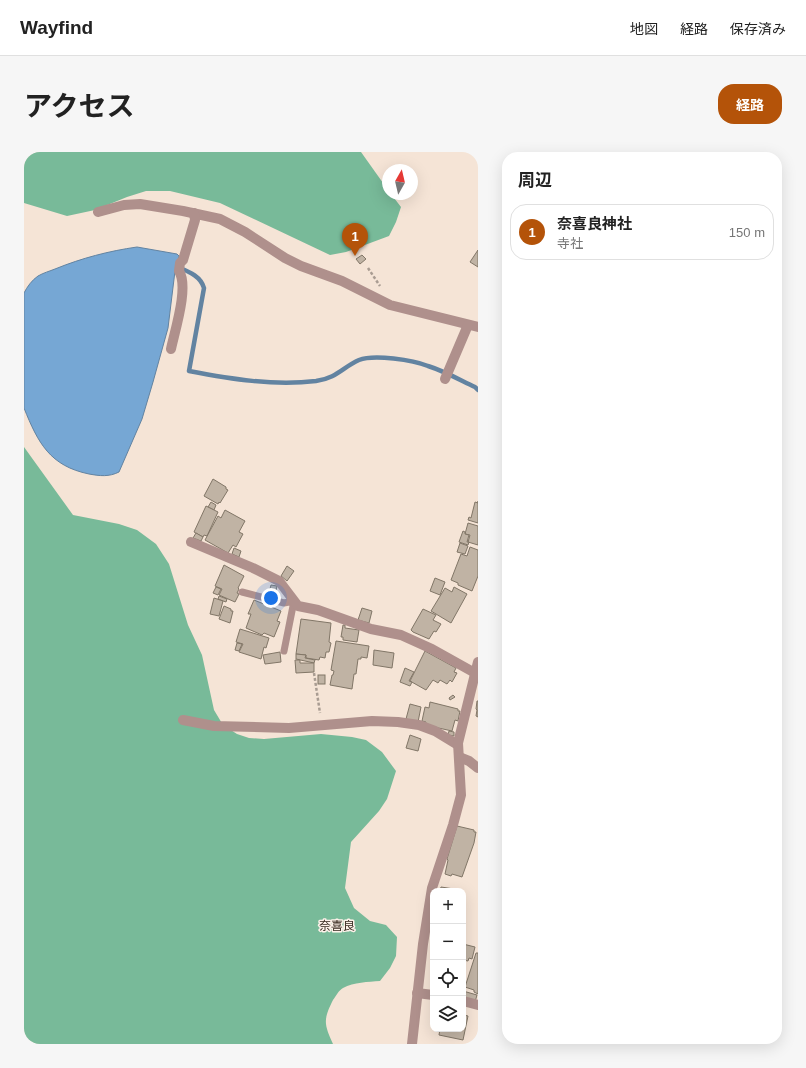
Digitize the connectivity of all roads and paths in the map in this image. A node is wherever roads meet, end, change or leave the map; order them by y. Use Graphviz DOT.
graph roads {
  1 [pos="98,212"];
  2 [pos="194,213"];
  3 [pos="473,326"];
  4 [pos="172,349"];
  5 [pos="445,379"];
  6 [pos="191,542"];
  7 [pos="242,592"];
  8 [pos="294,601"];
  9 [pos="284,651"];
  10 [pos="478,662"];
  11 [pos="314,673"];
  12 [pos="476,673"];
  13 [pos="183,720"];
  14 [pos="322,725"];
  15 [pos="458,745"];
  16 [pos="459,757"];
  17 [pos="478,768"];
  18 [pos="417,993"];
  19 [pos="430,995"];
  20 [pos="466,1002"];
  21 [pos="478,1005"];
  22 [pos="412,1044"];
  1 -- 2 [label="street"];
  2 -- 3 [label="street"];
  2 -- 4 [label="street"];
  3 -- 5 [label="street"];
  6 -- 8 [label="street"];
  7 -- 8 [label="lane"];
  8 -- 9 [label="lane"];
  8 -- 12 [label="street"];
  10 -- 12 [label="street"];
  11 -- 14 [label="path"];
  12 -- 15 [label="street"];
  13 -- 14 [label="street"];
  14 -- 15 [label="street"];
  15 -- 16 [label="street"];
  16 -- 17 [label="street"];
  16 -- 18 [label="street"];
  18 -- 19 [label="street"];
  18 -- 22 [label="street"];
  20 -- 21 [label="street"];
}
